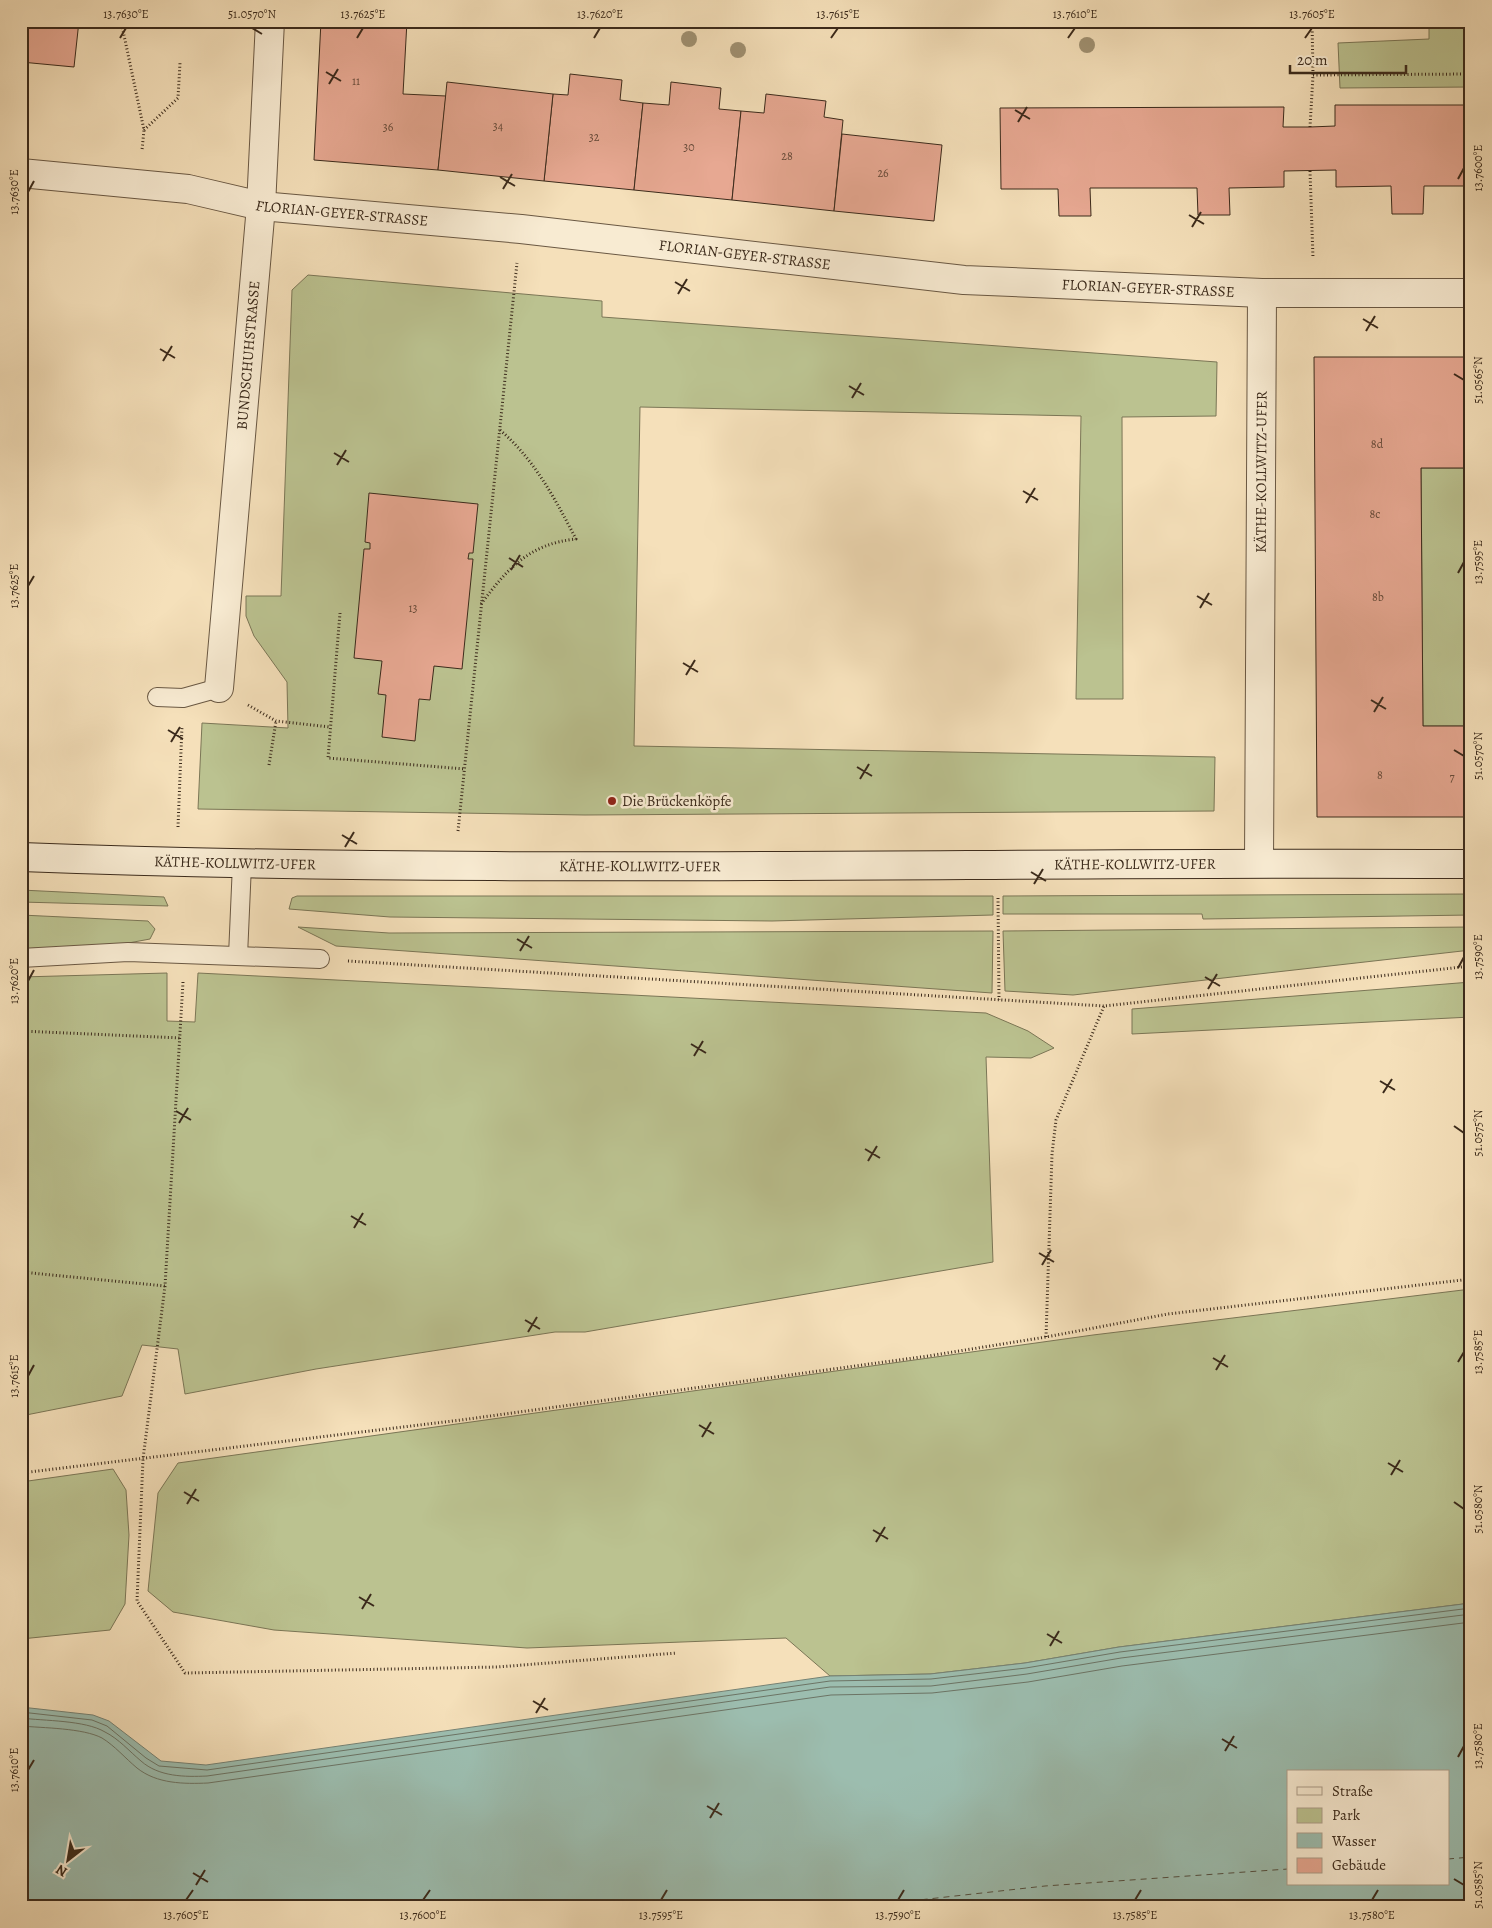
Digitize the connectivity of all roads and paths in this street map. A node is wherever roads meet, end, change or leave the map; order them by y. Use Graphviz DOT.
graph roads {
  1 [pos="120,21"];
  2 [pos="270,21"];
  3 [pos="1312,21"];
  4 [pos="180,63"];
  5 [pos="1471,74"];
  6 [pos="1313,75"];
  7 [pos="1310,127"];
  8 [pos="144,130"];
  9 [pos="142,150"];
  10 [pos="1310,171"];
  11 [pos="21,173"];
  12 [pos="261,206"];
  13 [pos="521,229"];
  14 [pos="1312,249"];
  15 [pos="1262,293"];
  16 [pos="1471,293"];
  17 [pos="500,430"];
  18 [pos="481,605"];
  19 [pos="340,613"];
  20 [pos="219,688"];
  21 [pos="157,697"];
  22 [pos="183,698"];
  23 [pos="330,727"];
  24 [pos="269,765"];
  25 [pos="465,769"];
  26 [pos="21,857"];
  27 [pos="1259,862"];
  28 [pos="177,863"];
  29 [pos="242,864"];
  30 [pos="1471,864"];
  31 [pos="453,866"];
  32 [pos="998,914"];
  33 [pos="185,954"];
  34 [pos="238,956"];
  35 [pos="21,958"];
  36 [pos="320,959"];
  37 [pos="1471,966"];
  38 [pos="999,1000"];
  39 [pos="1104,1006"];
  40 [pos="21,1031"];
  41 [pos="181,1038"];
  42 [pos="21,1272"];
  43 [pos="1471,1279"];
  44 [pos="165,1286"];
  45 [pos="1046,1337"];
  46 [pos="143,1459"];
  47 [pos="21,1473"];
  48 [pos="677,1653"];
  1 -- 8 [label="path"];
  2 -- 12 [label="street, BUNDSCHUHSTRASSE"];
  3 -- 6 [label="path"];
  4 -- 8 [label="path"];
  5 -- 6 [label="path"];
  6 -- 7 [label="path"];
  8 -- 9 [label="path"];
  10 -- 14 [label="path"];
  11 -- 12 [label="street, FLORIAN-GEYER-STRASSE"];
  12 -- 13 [label="street, FLORIAN-GEYER-STRASSE"];
  12 -- 20 [label="street, BUNDSCHUHSTRASSE"];
  13 -- 15 [label="street, FLORIAN-GEYER-STRASSE"];
  13 -- 17 [label="path"];
  15 -- 16 [label="street, FLORIAN-GEYER-STRASSE"];
  15 -- 27 [label="street, KÄTHE-KOLLWITZ-UFER"];
  17 -- 18 [label="path"];
  17 -- 18 [label="path"];
  18 -- 25 [label="path"];
  19 -- 23 [label="path"];
  20 -- 22 [label="lane"];
  21 -- 22 [label="lane"];
  22 -- 28 [label="path"];
  23 -- 24 [label="path"];
  23 -- 25 [label="path"];
  25 -- 31 [label="path"];
  26 -- 28 [label="street, KÄTHE-KOLLWITZ-UFER"];
  27 -- 30 [label="street, KÄTHE-KOLLWITZ-UFER"];
  27 -- 31 [label="street, KÄTHE-KOLLWITZ-UFER"];
  28 -- 29 [label="street, KÄTHE-KOLLWITZ-UFER"];
  29 -- 31 [label="street, KÄTHE-KOLLWITZ-UFER"];
  29 -- 34 [label="lane"];
  32 -- 38 [label="path"];
  33 -- 34 [label="lane"];
  33 -- 35 [label="lane"];
  33 -- 41 [label="path"];
  34 -- 36 [label="lane"];
  36 -- 38 [label="path"];
  37 -- 39 [label="path"];
  38 -- 39 [label="path"];
  39 -- 45 [label="path"];
  40 -- 41 [label="path"];
  41 -- 44 [label="path"];
  42 -- 44 [label="path"];
  43 -- 45 [label="path"];
  44 -- 46 [label="path"];
  45 -- 46 [label="path"];
  46 -- 47 [label="path"];
  46 -- 48 [label="path"];
}
